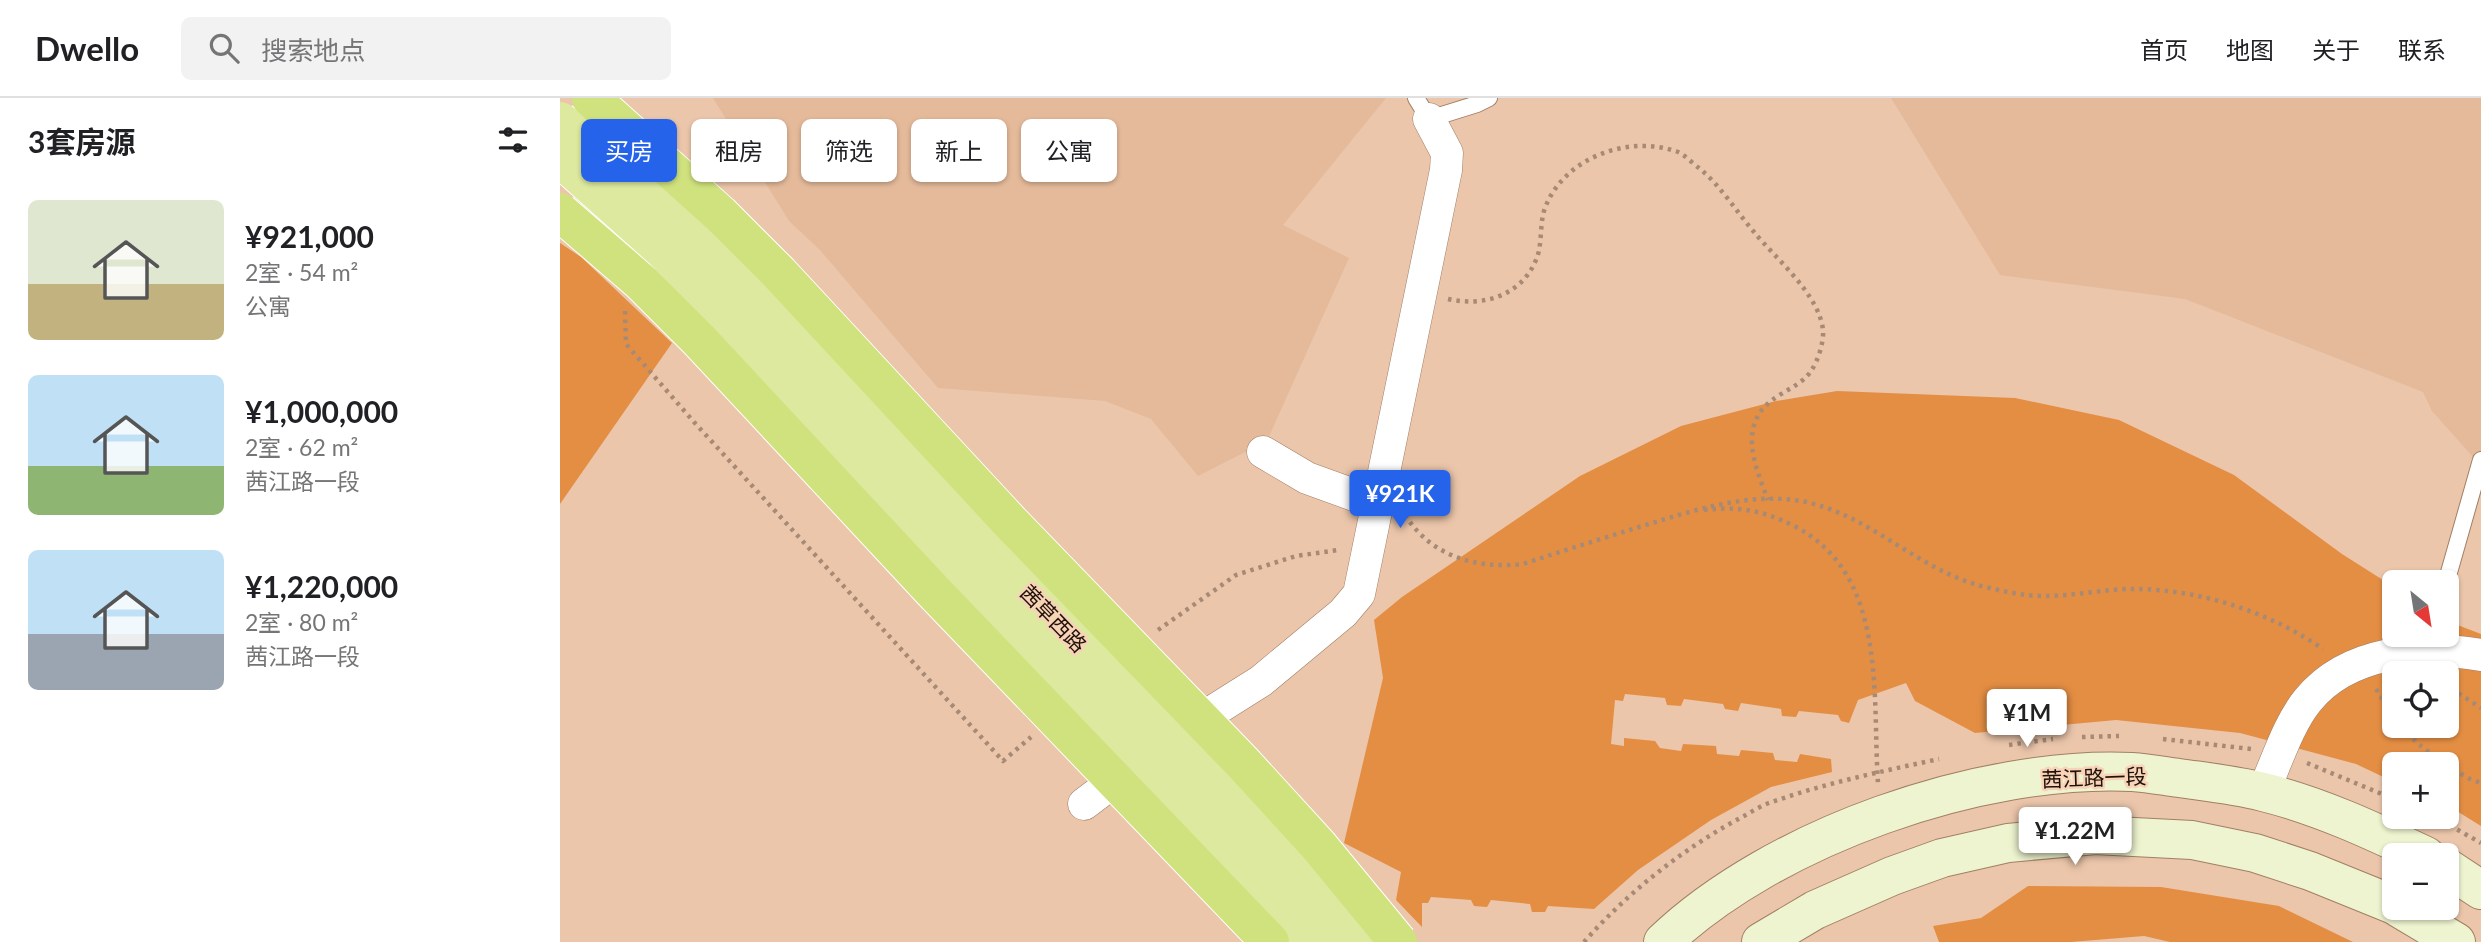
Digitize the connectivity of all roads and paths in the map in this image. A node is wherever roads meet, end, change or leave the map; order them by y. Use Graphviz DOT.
graph roads {
  1 [pos="591,98"];
  2 [pos="1489,98"];
  3 [pos="1422,109"];
  4 [pos="560,121"];
  5 [pos="560,158"];
  6 [pos="560,212"];
  7 [pos="1421,294"];
  8 [pos="738,305"];
  9 [pos="1263,452"];
  10 [pos="2481,460"];
  11 [pos="1381,491"];
  12 [pos="1768,500"];
  13 [pos="1688,513"];
  14 [pos="2450,570"];
  15 [pos="2411,648"];
  16 [pos="2451,648"];
  17 [pos="2481,655"];
  18 [pos="2345,668"];
  19 [pos="2459,694"];
  20 [pos="2481,708"];
  21 [pos="2413,738"];
  22 [pos="2429,752"];
  23 [pos="2459,772"];
  24 [pos="2481,783"];
  25 [pos="2263,792"];
  26 [pos="1084,804"];
  27 [pos="1880,816"];
  28 [pos="2456,829"];
  29 [pos="2398,843"];
  30 [pos="2481,843"];
  31 [pos="2459,876"];
  32 [pos="2481,890"];
  33 [pos="2382,900"];
  34 [pos="2419,920"];
  35 [pos="1270,942"];
  36 [pos="1314,942"];
  37 [pos="1358,942"];
  38 [pos="1398,942"];
  39 [pos="1663,942"];
  40 [pos="1761,942"];
  41 [pos="2456,942"];
  1 -- 38 [label="highway, bridge"];
  2 -- 3 [label="lane"];
  3 -- 7 [label="street"];
  4 -- 8 [label="main road, bridge"];
  5 -- 8 [label="main road, bridge"];
  6 -- 35 [label="highway, bridge"];
  7 -- 11 [label="street"];
  7 -- 12 [label="path"];
  8 -- 36 [label="main road, 茜草西路, bridge"];
  8 -- 37 [label="main road, 茜草西路, bridge"];
  9 -- 11 [label="street"];
  10 -- 14 [label="lane"];
  11 -- 13 [label="path"];
  11 -- 26 [label="street"];
  12 -- 13 [label="path"];
  12 -- 18 [label="path"];
  13 -- 27 [label="path"];
  15 -- 18 [label="street"];
  16 -- 17 [label="street"];
  18 -- 25 [label="street"];
  19 -- 20 [label="path"];
  21 -- 22 [label="path"];
  23 -- 24 [label="path"];
  25 -- 27 [label="main road, 茜江路一段"];
  25 -- 29 [label="main road, 茜江路一段"];
  27 -- 39 [label="main road, 茜江路一段"];
  28 -- 30 [label="path"];
  31 -- 32 [label="main road"];
  33 -- 40 [label="main road"];
  34 -- 41 [label="main road"];
}
